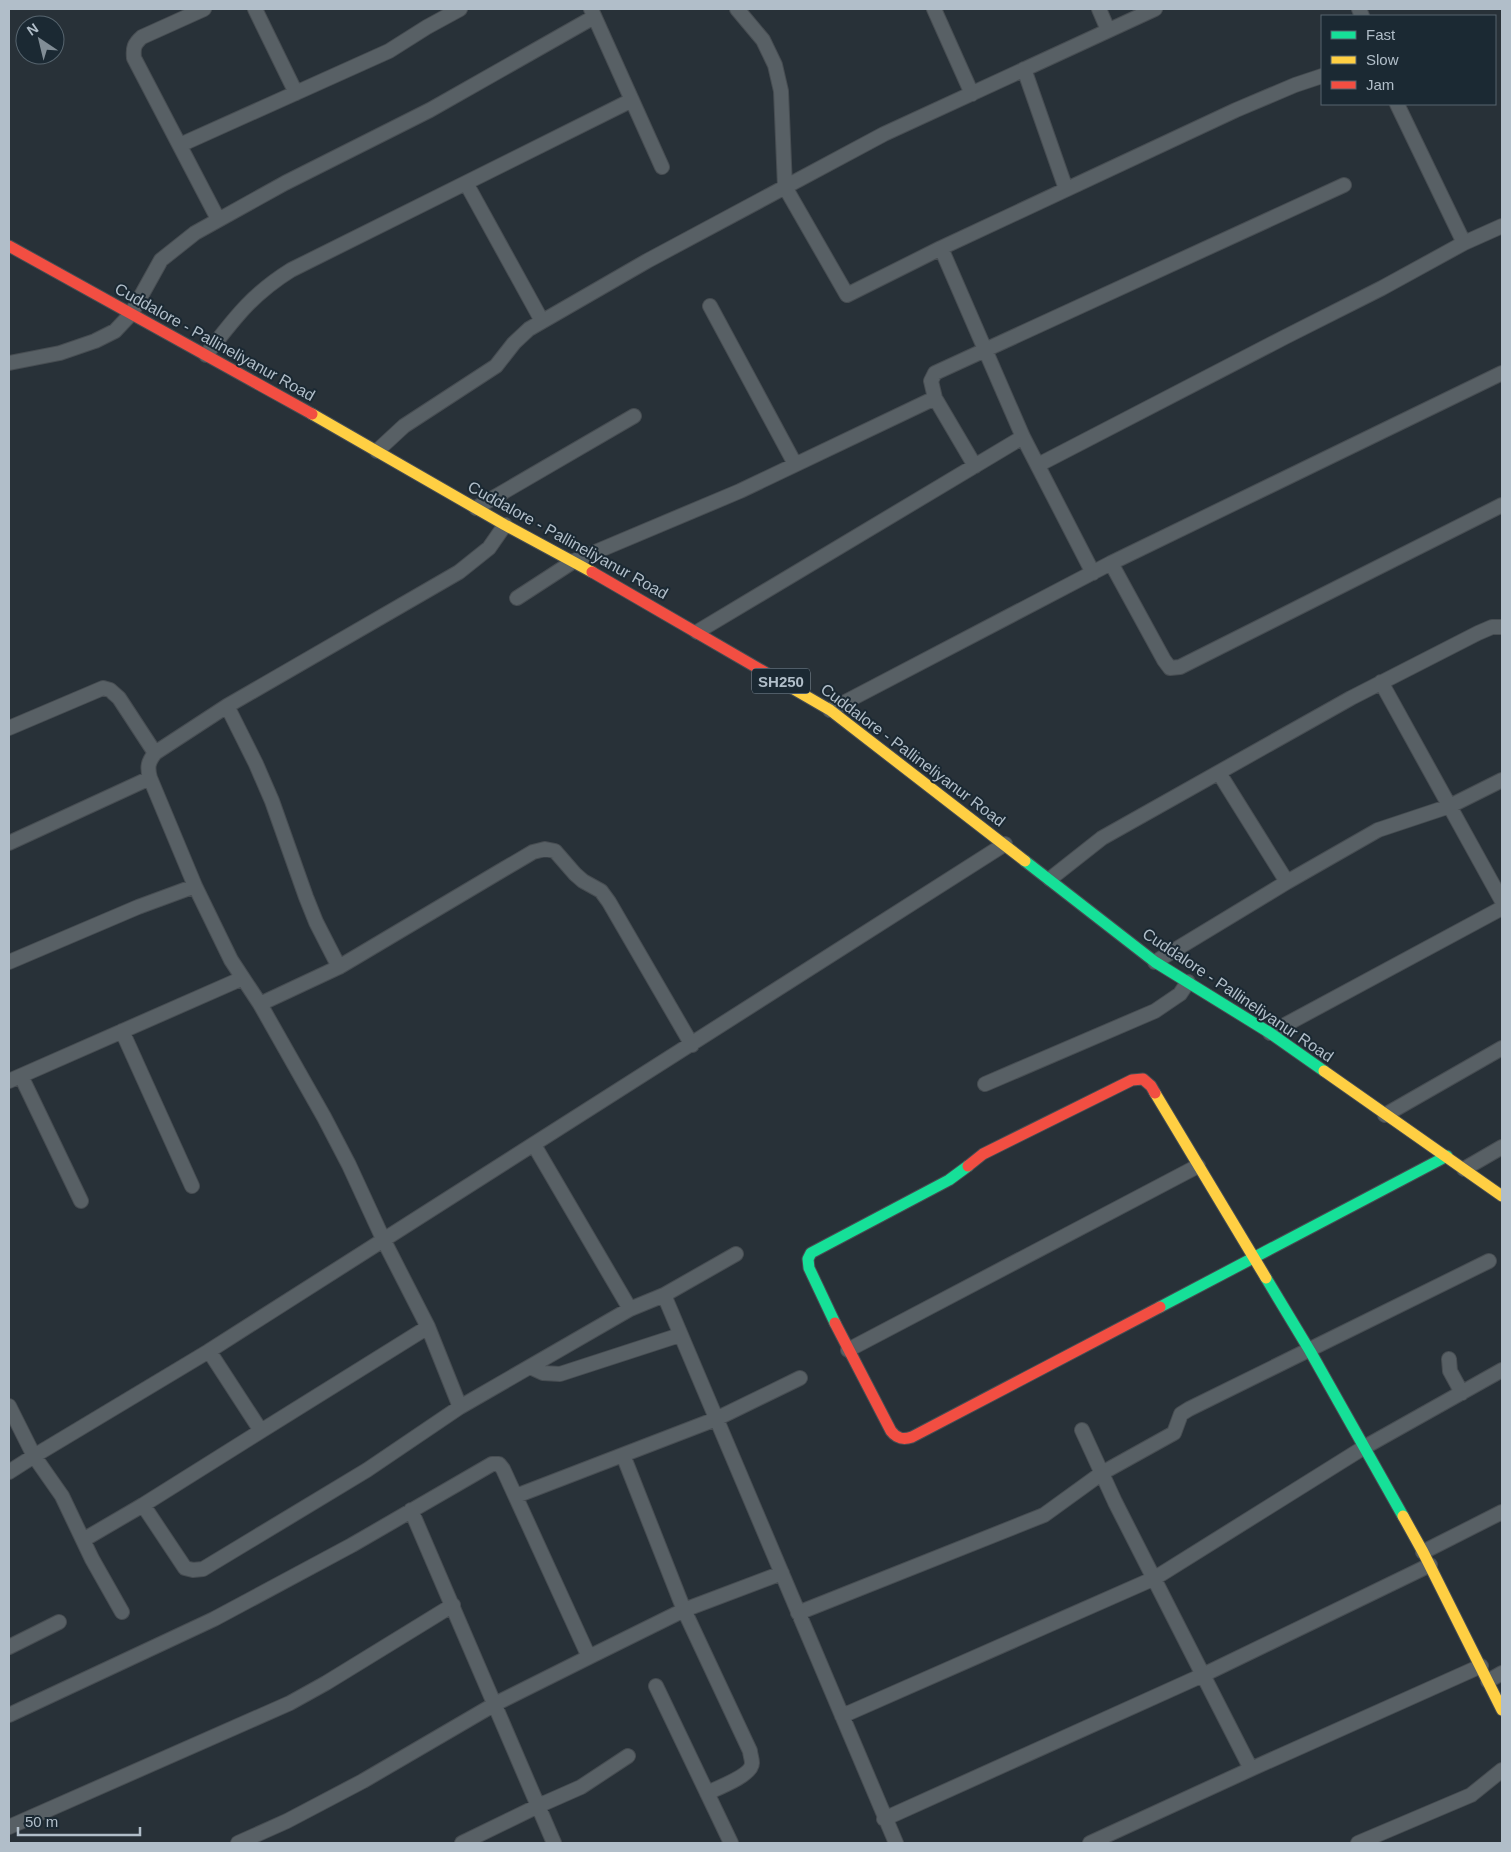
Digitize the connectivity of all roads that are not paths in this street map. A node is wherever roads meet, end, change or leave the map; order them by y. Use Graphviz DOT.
graph roads {
  1 [pos="204,9"];
  2 [pos="255,9"];
  3 [pos="460,9"];
  4 [pos="934,9"];
  5 [pos="1099,9"];
  6 [pos="1155,9"];
  7 [pos="742,10"];
  8 [pos="592,13"];
  9 [pos="1108,30"];
  10 [pos="1024,69"];
  11 [pos="1321,76"];
  12 [pos="296,93"];
  13 [pos="972,94"];
  14 [pos="632,100"];
  15 [pos="1397,105"];
  16 [pos="180,145"];
  17 [pos="662,167"];
  18 [pos="466,183"];
  19 [pos="1344,185"];
  20 [pos="785,187"];
  21 [pos="1066,189"];
  22 [pos="218,220"];
  23 [pos="1502,226"];
  24 [pos="1464,243"];
  25 [pos="9,246"];
  26 [pos="941,248"];
  27 [pos="710,306"];
  28 [pos="131,314"];
  29 [pos="542,321"];
  30 [pos="984,351"];
  31 [pos="206,355"];
  32 [pos="9,363"];
  33 [pos="1502,373"];
  34 [pos="935,398"];
  35 [pos="634,416"];
  36 [pos="1023,437"];
  37 [pos="377,451"];
  38 [pos="795,464"];
  39 [pos="1038,465"];
  40 [pos="975,466"];
  41 [pos="1502,505"];
  42 [pos="476,508"];
  43 [pos="505,525"];
  44 [pos="574,561"];
  45 [pos="1111,563"];
  46 [pos="1093,573"];
  47 [pos="517,598"];
  48 [pos="1502,627"];
  49 [pos="697,632"];
  50 [pos="1382,682"];
  51 [pos="227,706"];
  52 [pos="830,710"];
  53 [pos="9,728"];
  54 [pos="155,753"];
  55 [pos="1218,773"];
  56 [pos="150,778"];
  57 [pos="1502,780"];
  58 [pos="1450,806"];
  59 [pos="9,843"];
  60 [pos="1005,844"];
  61 [pos="1050,879"];
  62 [pos="1287,882"];
  63 [pos="195,886"];
  64 [pos="1502,901"];
  65 [pos="1502,908"];
  66 [pos="9,962"];
  67 [pos="1155,962"];
  68 [pos="339,968"];
  69 [pos="243,978"];
  70 [pos="1188,982"];
  71 [pos="260,1004"];
  72 [pos="122,1031"];
  73 [pos="1270,1033"];
  74 [pos="692,1045"];
  75 [pos="1502,1048"];
  76 [pos="12,1078"];
  77 [pos="985,1084"];
  78 [pos="1385,1115"];
  79 [pos="534,1145"];
  80 [pos="1502,1147"];
  81 [pos="1447,1156"];
  82 [pos="1198,1166"];
  83 [pos="1464,1169"];
  84 [pos="192,1186"];
  85 [pos="1502,1196"];
  86 [pos="81,1201"];
  87 [pos="384,1241"];
  88 [pos="736,1254"];
  89 [pos="1253,1258"];
  90 [pos="1489,1261"];
  91 [pos="664,1295"];
  92 [pos="630,1310"];
  93 [pos="428,1327"];
  94 [pos="680,1335"];
  95 [pos="848,1350"];
  96 [pos="209,1351"];
  97 [pos="1310,1351"];
  98 [pos="1449,1359"];
  99 [pos="530,1367"];
  100 [pos="1502,1370"];
  101 [pos="800,1378"];
  102 [pos="1462,1393"];
  103 [pos="9,1406"];
  104 [pos="460,1407"];
  105 [pos="716,1419"];
  106 [pos="1082,1430"];
  107 [pos="261,1431"];
  108 [pos="1363,1448"];
  109 [pos="623,1455"];
  110 [pos="34,1456"];
  111 [pos="9,1472"];
  112 [pos="1102,1474"];
  113 [pos="516,1496"];
  114 [pos="143,1506"];
  115 [pos="412,1510"];
  116 [pos="1502,1512"];
  117 [pos="83,1540"];
  118 [pos="1424,1552"];
  119 [pos="1430,1565"];
  120 [pos="782,1573"];
  121 [pos="1155,1578"];
  122 [pos="453,1605"];
  123 [pos="684,1610"];
  124 [pos="122,1612"];
  125 [pos="798,1613"];
  126 [pos="59,1622"];
  127 [pos="9,1647"];
  128 [pos="589,1657"];
  129 [pos="1481,1666"];
  130 [pos="1502,1673"];
  131 [pos="1203,1676"];
  132 [pos="1488,1681"];
  133 [pos="656,1686"];
  134 [pos="495,1704"];
  135 [pos="1502,1710"];
  136 [pos="9,1716"];
  137 [pos="842,1716"];
  138 [pos="628,1756"];
  139 [pos="1251,1768"];
  140 [pos="1502,1770"];
  141 [pos="707,1793"];
  142 [pos="538,1806"];
  143 [pos="884,1819"];
  144 [pos="9,1827"];
  145 [pos="238,1843"];
  146 [pos="462,1843"];
  147 [pos="554,1843"];
  148 [pos="731,1843"];
  149 [pos="896,1843"];
  150 [pos="1090,1843"];
  151 [pos="1358,1843"];
  1 -- 16 [label="street"];
  2 -- 12 [label="street"];
  3 -- 12 [label="street"];
  4 -- 13 [label="street"];
  5 -- 9 [label="street"];
  6 -- 9 [label="street"];
  7 -- 20 [label="street"];
  8 -- 14 [label="street"];
  8 -- 22 [label="street"];
  9 -- 10 [label="street"];
  10 -- 13 [label="street"];
  10 -- 21 [label="street"];
  11 -- 21 [label="street"];
  12 -- 16 [label="street"];
  13 -- 20 [label="street"];
  14 -- 17 [label="street"];
  14 -- 18 [label="street"];
  15 -- 24 [label="street"];
  16 -- 22 [label="street"];
  18 -- 29 [label="street"];
  18 -- 31 [label="street"];
  19 -- 30 [label="street"];
  20 -- 26 [label="street"];
  20 -- 29 [label="street"];
  21 -- 26 [label="street"];
  22 -- 28 [label="street"];
  23 -- 24 [label="street"];
  24 -- 39 [label="street"];
  25 -- 28 [label="street, Cuddalore - Pallineliyanur Road / SH250"];
  26 -- 30 [label="street"];
  27 -- 38 [label="street"];
  28 -- 31 [label="street, Cuddalore - Pallineliyanur Road / SH250"];
  28 -- 32 [label="street"];
  29 -- 37 [label="street"];
  30 -- 34 [label="street"];
  30 -- 36 [label="street"];
  31 -- 37 [label="street, Cuddalore - Pallineliyanur Road / SH250"];
  33 -- 45 [label="street"];
  34 -- 38 [label="street"];
  34 -- 40 [label="street"];
  35 -- 42 [label="street"];
  36 -- 39 [label="street"];
  36 -- 40 [label="street"];
  37 -- 42 [label="street, Cuddalore - Pallineliyanur Road / SH250"];
  38 -- 44 [label="street"];
  39 -- 46 [label="street"];
  40 -- 49 [label="street"];
  41 -- 45 [label="street"];
  42 -- 43 [label="street, Cuddalore - Pallineliyanur Road / SH250"];
  43 -- 44 [label="street, Cuddalore - Pallineliyanur Road / SH250"];
  43 -- 51 [label="street"];
  44 -- 47 [label="street"];
  44 -- 49 [label="street, Cuddalore - Pallineliyanur Road / SH250"];
  45 -- 46 [label="street"];
  46 -- 52 [label="street"];
  48 -- 50 [label="street"];
  49 -- 52 [label="street, Cuddalore - Pallineliyanur Road / SH250"];
  50 -- 55 [label="street"];
  50 -- 58 [label="street"];
  51 -- 54 [label="street"];
  51 -- 68 [label="street"];
  52 -- 60 [label="street, Cuddalore - Pallineliyanur Road / SH250"];
  53 -- 54 [label="street"];
  54 -- 56 [label="street"];
  55 -- 61 [label="street"];
  55 -- 62 [label="street"];
  56 -- 59 [label="street"];
  56 -- 63 [label="street"];
  57 -- 58 [label="street"];
  58 -- 62 [label="street"];
  58 -- 64 [label="street"];
  60 -- 61 [label="street, Cuddalore - Pallineliyanur Road / SH250"];
  60 -- 74 [label="street"];
  61 -- 67 [label="street, Cuddalore - Pallineliyanur Road / SH250"];
  62 -- 67 [label="street"];
  63 -- 66 [label="street"];
  63 -- 69 [label="street"];
  65 -- 73 [label="street"];
  67 -- 70 [label="street, Cuddalore - Pallineliyanur Road / SH250"];
  68 -- 71 [label="street"];
  68 -- 74 [label="street"];
  69 -- 71 [label="street"];
  69 -- 72 [label="street"];
  70 -- 73 [label="street, Cuddalore - Pallineliyanur Road / SH250"];
  70 -- 77 [label="street"];
  71 -- 87 [label="street"];
  72 -- 76 [label="street"];
  72 -- 84 [label="street"];
  73 -- 78 [label="street, Cuddalore - Pallineliyanur Road / SH250"];
  74 -- 79 [label="street"];
  75 -- 78 [label="street"];
  76 -- 86 [label="street"];
  78 -- 81 [label="street, Cuddalore - Pallineliyanur Road / SH250"];
  79 -- 87 [label="street"];
  79 -- 92 [label="street"];
  80 -- 83 [label="street"];
  81 -- 83 [label="street, Cuddalore - Pallineliyanur Road / SH250"];
  81 -- 89 [label="street"];
  82 -- 89 [label="street"];
  82 -- 95 [label="street"];
  82 -- 95 [label="street"];
  83 -- 85 [label="street, Cuddalore - Pallineliyanur Road / SH250"];
  87 -- 93 [label="street"];
  87 -- 96 [label="street"];
  88 -- 91 [label="street"];
  89 -- 95 [label="street"];
  89 -- 97 [label="street"];
  90 -- 97 [label="street"];
  91 -- 92 [label="street"];
  91 -- 94 [label="street"];
  92 -- 99 [label="street"];
  93 -- 104 [label="street"];
  93 -- 107 [label="street"];
  94 -- 99 [label="street"];
  94 -- 105 [label="street"];
  96 -- 107 [label="street"];
  96 -- 110 [label="street"];
  97 -- 108 [label="street"];
  97 -- 112 [label="street"];
  98 -- 102 [label="street"];
  99 -- 104 [label="street"];
  100 -- 102 [label="street"];
  101 -- 105 [label="street"];
  102 -- 108 [label="street"];
  103 -- 110 [label="street"];
  104 -- 114 [label="street"];
  105 -- 109 [label="street"];
  105 -- 120 [label="street"];
  106 -- 112 [label="street"];
  107 -- 114 [label="street"];
  108 -- 118 [label="street"];
  108 -- 121 [label="street"];
  109 -- 113 [label="street"];
  109 -- 123 [label="street"];
  110 -- 111 [label="street"];
  110 -- 117 [label="street"];
  112 -- 121 [label="street"];
  112 -- 125 [label="street"];
  113 -- 115 [label="street"];
  113 -- 128 [label="street"];
  114 -- 117 [label="street"];
  115 -- 122 [label="street"];
  115 -- 136 [label="street"];
  116 -- 118 [label="street"];
  117 -- 124 [label="street"];
  118 -- 119 [label="street"];
  119 -- 129 [label="street"];
  119 -- 131 [label="street"];
  120 -- 123 [label="street"];
  120 -- 125 [label="street"];
  121 -- 131 [label="street"];
  121 -- 137 [label="street"];
  122 -- 134 [label="street"];
  122 -- 144 [label="street"];
  123 -- 128 [label="street"];
  123 -- 141 [label="street"];
  125 -- 137 [label="street"];
  126 -- 127 [label="street"];
  128 -- 134 [label="street"];
  129 -- 132 [label="street"];
  129 -- 139 [label="street"];
  130 -- 132 [label="street"];
  131 -- 139 [label="street"];
  131 -- 143 [label="street"];
  132 -- 135 [label="street"];
  133 -- 141 [label="street"];
  134 -- 142 [label="street"];
  134 -- 145 [label="street"];
  137 -- 143 [label="street"];
  138 -- 142 [label="street"];
  139 -- 150 [label="street"];
  140 -- 151 [label="street"];
  141 -- 148 [label="street"];
  142 -- 146 [label="street"];
  142 -- 147 [label="street"];
  143 -- 149 [label="street"];
}
